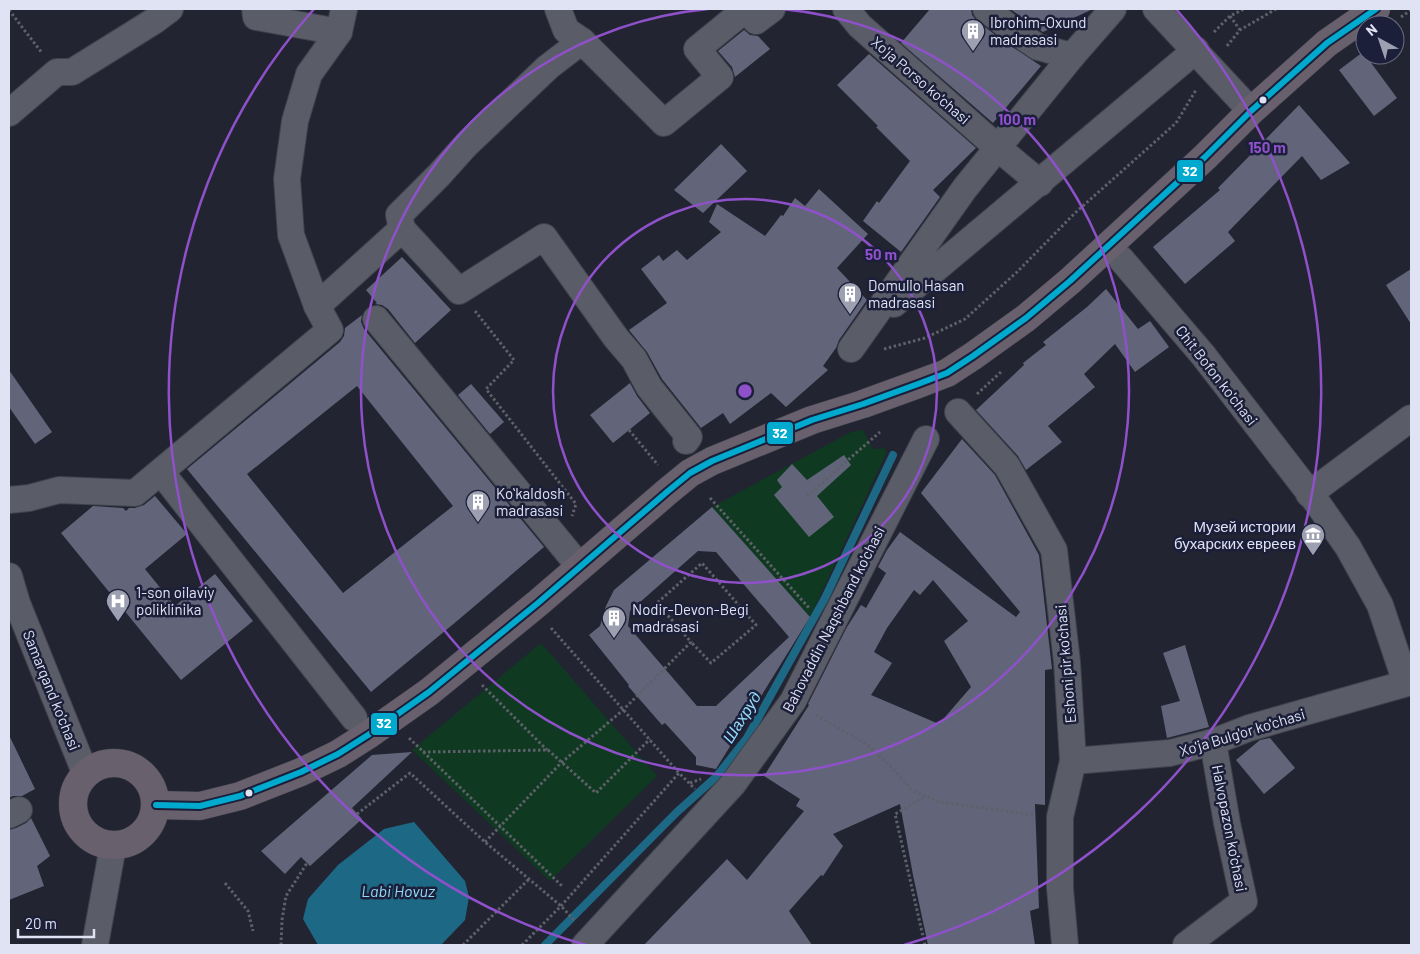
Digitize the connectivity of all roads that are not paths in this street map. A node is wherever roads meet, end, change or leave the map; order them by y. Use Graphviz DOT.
graph roads {
  1 [pos="170,9"];
  2 [pos="255,9"];
  3 [pos="558,9"];
  4 [pos="772,9"];
  5 [pos="846,9"];
  6 [pos="986,9"];
  7 [pos="1113,9"];
  8 [pos="1156,9"];
  9 [pos="1376,9"];
  10 [pos="341,20"];
  11 [pos="582,41"];
  12 [pos="1072,56"];
  13 [pos="1203,58"];
  14 [pos="1251,111"];
  15 [pos="9,113"];
  16 [pos="998,148"];
  17 [pos="1040,183"];
  18 [pos="402,229"];
  19 [pos="1121,259"];
  20 [pos="317,306"];
  21 [pos="376,319"];
  22 [pos="867,327"];
  23 [pos="851,349"];
  24 [pos="958,412"];
  25 [pos="1411,418"];
  26 [pos="926,439"];
  27 [pos="686,441"];
  28 [pos="161,472"];
  29 [pos="1309,494"];
  30 [pos="9,500"];
  31 [pos="580,567"];
  32 [pos="9,576"];
  33 [pos="13,606"];
  34 [pos="1409,683"];
  35 [pos="354,718"];
  36 [pos="1213,742"];
  37 [pos="1073,761"];
  38 [pos="86,775"];
  39 [pos="156,805"];
  40 [pos="113,846"];
  41 [pos="95,945"];
  42 [pos="585,945"];
  43 [pos="1065,945"];
  44 [pos="1186,945"];
  1 -- 15 [label="street"];
  2 -- 10 [label="street"];
  3 -- 11 [label="street"];
  4 -- 11 [label="street"];
  5 -- 16 [label="street, Xo'ja Porso ko'chasi"];
  6 -- 12 [label="street"];
  7 -- 12 [label="street"];
  8 -- 13 [label="street"];
  9 -- 14 [label="main road"];
  10 -- 20 [label="street"];
  11 -- 18 [label="street"];
  12 -- 16 [label="street"];
  13 -- 14 [label="street"];
  13 -- 17 [label="street"];
  14 -- 31 [label="main road"];
  16 -- 17 [label="street, Xo'ja Porso ko'chasi"];
  16 -- 22 [label="street"];
  17 -- 22 [label="street"];
  18 -- 20 [label="street"];
  18 -- 27 [label="street"];
  19 -- 29 [label="street, Chit Bofon ko'chasi"];
  20 -- 28 [label="street"];
  21 -- 31 [label="street"];
  22 -- 23 [label="street"];
  24 -- 37 [label="street, Eshoni pir ko'chasi"];
  25 -- 29 [label="street"];
  26 -- 42 [label="street, Bahovaddin Naqshband ko'chasi"];
  28 -- 30 [label="street"];
  28 -- 35 [label="street"];
  29 -- 34 [label="street, Xo'ja Bulg'or ko'chasi"];
  31 -- 39 [label="main road"];
  32 -- 33 [label="street, Samarqand ko'chasi"];
  33 -- 38 [label="street, Samarqand ko'chasi"];
  34 -- 36 [label="street, Xo'ja Bulg'or ko'chasi"];
  36 -- 37 [label="street, Xo'ja Bulg'or ko'chasi"];
  36 -- 44 [label="street, Halvopazon ko'chasi"];
  37 -- 43 [label="street, Eshoni pir ko'chasi"];
  38 -- 39 [label="main road"];
  38 -- 40 [label="main road"];
  39 -- 40 [label="main road"];
  40 -- 41 [label="street"];
}
